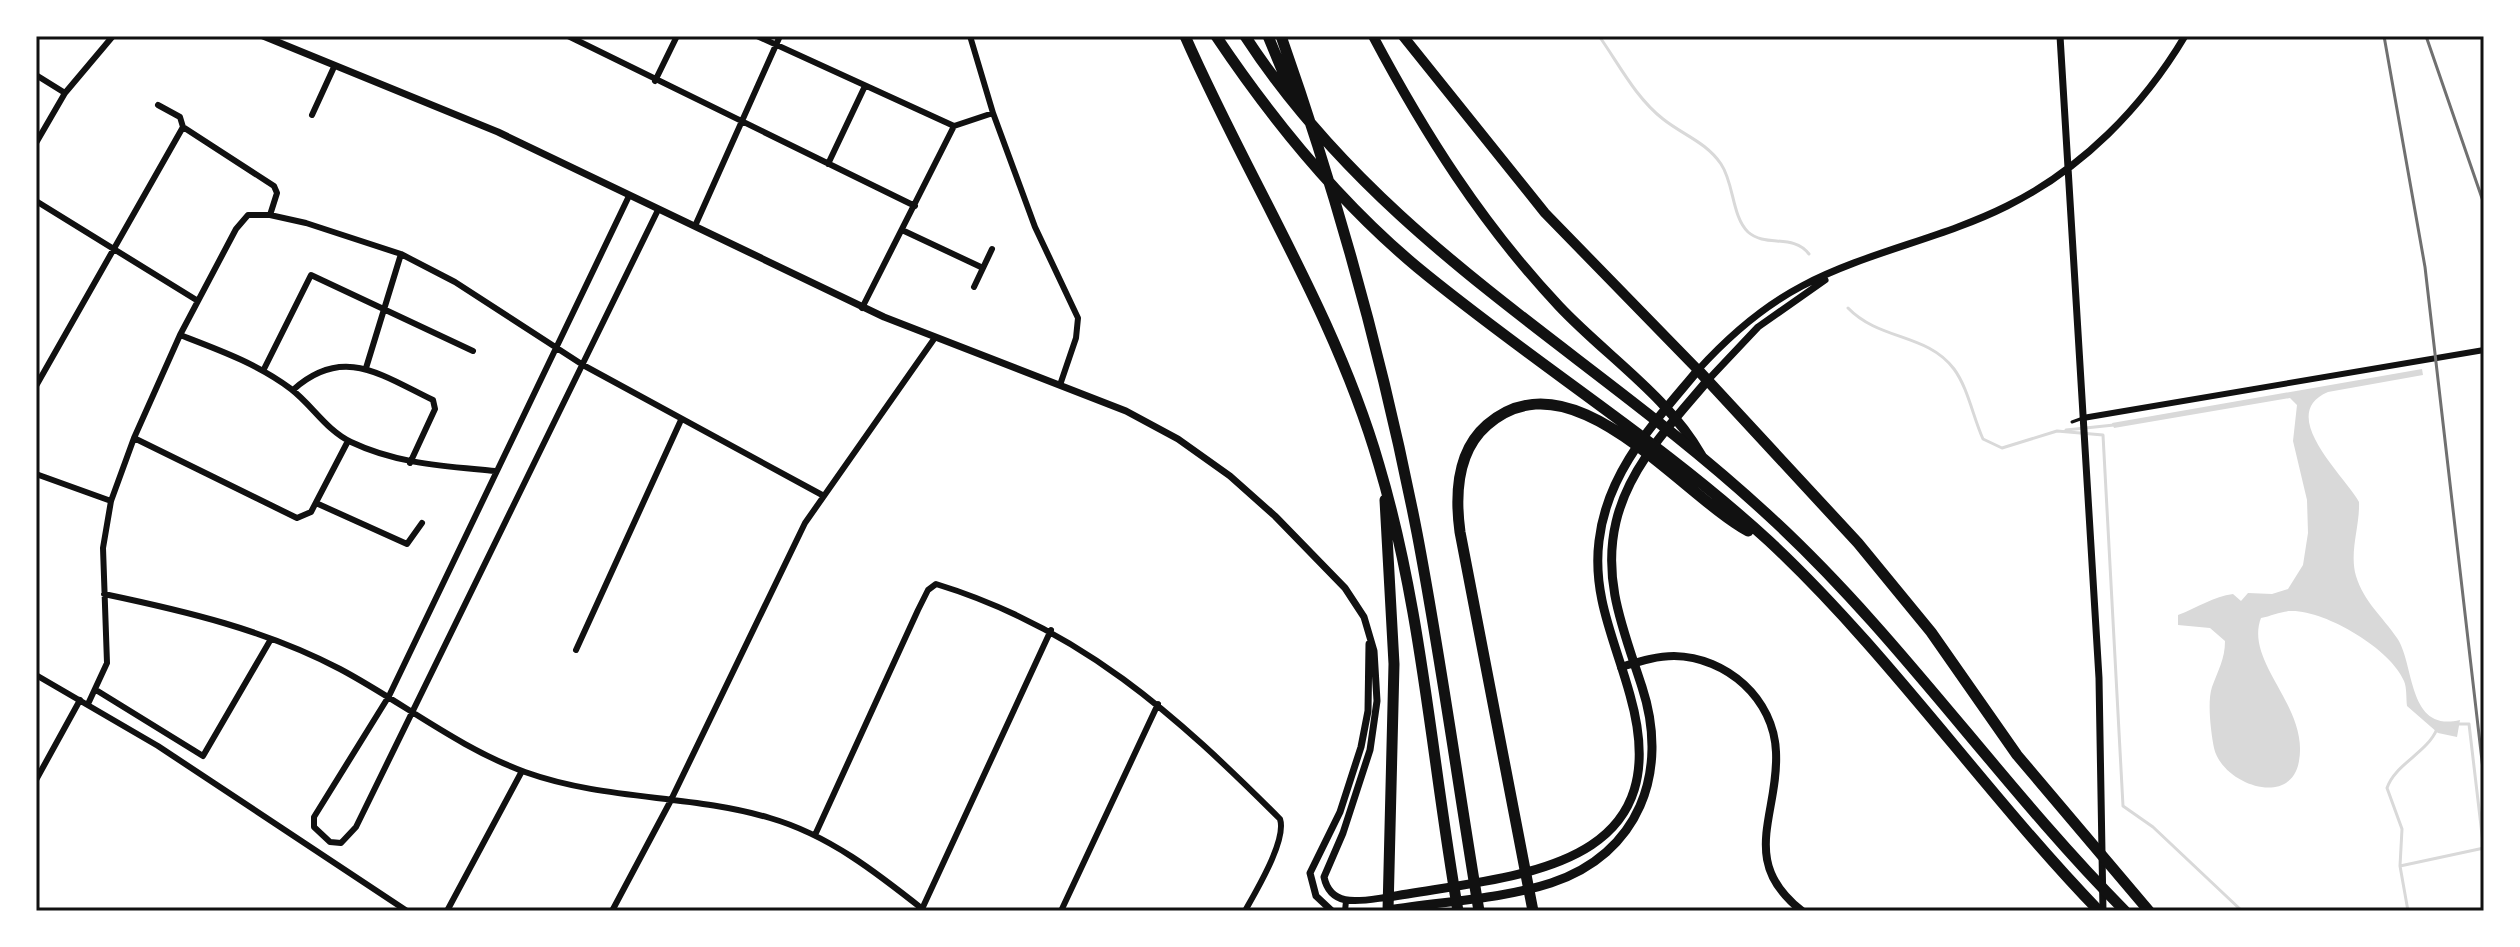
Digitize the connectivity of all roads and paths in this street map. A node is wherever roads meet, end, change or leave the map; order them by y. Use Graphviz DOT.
graph roads {
  1 [pos="113,36"];
  2 [pos="263,36"];
  3 [pos="568,36"];
  4 [pos="591,36"];
  5 [pos="677,36"];
  6 [pos="757,36"];
  7 [pos="780,36"];
  8 [pos="970,36"];
  9 [pos="1185,36"];
  10 [pos="1216,36"];
  11 [pos="1268,36"];
  12 [pos="1281,36"];
  13 [pos="1373,36"];
  14 [pos="1403,36"];
  15 [pos="2060,36"];
  16 [pos="2185,36"];
  17 [pos="1246,38"];
  18 [pos="586,45"];
  19 [pos="776,45"];
  20 [pos="334,67"];
  21 [pos="36,75"];
  22 [pos="655,81"];
  23 [pos="865,86"];
  24 [pos="65,93"];
  25 [pos="158,105"];
  26 [pos="993,113"];
  27 [pos="312,115"];
  28 [pos="741,120"];
  29 [pos="954,126"];
  30 [pos="183,127"];
  31 [pos="36,143"];
  32 [pos="828,164"];
  33 [pos="629,196"];
  34 [pos="36,201"];
  35 [pos="915,206"];
  36 [pos="658,210"];
  37 [pos="270,215"];
  38 [pos="1343,225"];
  39 [pos="695,226"];
  40 [pos="902,230"];
  41 [pos="114,249"];
  42 [pos="992,249"];
  43 [pos="401,254"];
  44 [pos="983,268"];
  45 [pos="1837,271"];
  46 [pos="974,287"];
  47 [pos="198,301"];
  48 [pos="386,308"];
  49 [pos="862,308"];
  50 [pos="180,335"];
  51 [pos="934,339"];
  52 [pos="554,347"];
  53 [pos="2484,350"];
  54 [pos="473,351"];
  55 [pos="583,365"];
  56 [pos="366,368"];
  57 [pos="1698,370"];
  58 [pos="263,371"];
  59 [pos="1708,380"];
  60 [pos="37,381"];
  61 [pos="1060,385"];
  62 [pos="293,390"];
  63 [pos="2083,418"];
  64 [pos="681,420"];
  65 [pos="2072,422"];
  66 [pos="1626,431"];
  67 [pos="1684,435"];
  68 [pos="134,438"];
  69 [pos="348,441"];
  70 [pos="410,463"];
  71 [pos="495,471"];
  72 [pos="36,474"];
  73 [pos="1385,487"];
  74 [pos="824,496"];
  75 [pos="111,501"];
  76 [pos="316,503"];
  77 [pos="422,523"];
  78 [pos="104,594"];
  79 [pos="1051,630"];
  80 [pos="271,639"];
  81 [pos="1369,642"];
  82 [pos="576,650"];
  83 [pos="1634,663"];
  84 [pos="1621,667"];
  85 [pos="36,675"];
  86 [pos="96,690"];
  87 [pos="389,696"];
  88 [pos="80,700"];
  89 [pos="88,704"];
  90 [pos="1158,704"];
  91 [pos="414,713"];
  92 [pos="522,771"];
  93 [pos="36,780"];
  94 [pos="670,802"];
  95 [pos="815,835"];
  96 [pos="1526,875"];
  97 [pos="1528,888"];
  98 [pos="1389,897"];
  99 [pos="1346,901"];
  100 [pos="923,910"];
  101 [pos="407,911"];
  102 [pos="447,911"];
  103 [pos="612,911"];
  104 [pos="1061,911"];
  105 [pos="1245,911"];
  106 [pos="1332,911"];
  107 [pos="1345,911"];
  108 [pos="1382,911"];
  109 [pos="1388,911"];
  110 [pos="1458,911"];
  111 [pos="1479,911"];
  112 [pos="1533,911"];
  113 [pos="1802,911"];
  114 [pos="2101,911"];
  115 [pos="2125,911"];
  116 [pos="2149,911"];
  1 -- 24 [label="street"];
  2 -- 20 [label="street"];
  3 -- 18 [label="street"];
  4 -- 18 [label="street"];
  5 -- 22 [label="street"];
  6 -- 19 [label="street"];
  7 -- 19 [label="street"];
  8 -- 26 [label="street"];
  9 -- 73 [label="highway"];
  10 -- 66 [label="highway"];
  11 -- 38 [label="highway"];
  12 -- 38 [label="highway"];
  13 -- 67 [label="highway"];
  14 -- 57 [label="highway"];
  15 -- 63 [label="street"];
  16 -- 45 [label="street"];
  17 -- 67 [label="highway"];
  18 -- 22 [label="street"];
  19 -- 23 [label="street"];
  19 -- 28 [label="street"];
  20 -- 27 [label="street"];
  20 -- 33 [label="street"];
  21 -- 24 [label="street"];
  22 -- 28 [label="street"];
  23 -- 29 [label="street"];
  23 -- 32 [label="street"];
  24 -- 31 [label="street"];
  25 -- 30 [label="street"];
  26 -- 29 [label="street"];
  26 -- 61 [label="street"];
  28 -- 32 [label="street"];
  28 -- 39 [label="street"];
  29 -- 35 [label="street"];
  30 -- 37 [label="street"];
  30 -- 41 [label="street"];
  32 -- 35 [label="street"];
  33 -- 36 [label="street"];
  33 -- 52 [label="street"];
  34 -- 41 [label="street"];
  35 -- 40 [label="street"];
  36 -- 39 [label="street"];
  36 -- 55 [label="street"];
  37 -- 43 [label="street"];
  37 -- 47 [label="street"];
  38 -- 111 [label="highway"];
  39 -- 49 [label="street"];
  40 -- 44 [label="street"];
  40 -- 49 [label="street"];
  41 -- 47 [label="street"];
  41 -- 60 [label="street"];
  42 -- 44 [label="street"];
  43 -- 48 [label="street"];
  43 -- 52 [label="street"];
  44 -- 46 [label="street"];
  45 -- 57 [label="street"];
  45 -- 59 [label="street"];
  47 -- 50 [label="street"];
  48 -- 54 [label="street"];
  48 -- 56 [label="street"];
  48 -- 58 [label="street"];
  49 -- 51 [label="street"];
  50 -- 58 [label="street"];
  50 -- 68 [label="street"];
  51 -- 61 [label="street"];
  51 -- 74 [label="street"];
  52 -- 55 [label="street"];
  52 -- 71 [label="street"];
  53 -- 63 [label="street"];
  55 -- 64 [label="street"];
  55 -- 91 [label="street"];
  56 -- 62 [label="street"];
  56 -- 70 [label="street"];
  57 -- 59 [label="highway"];
  57 -- 84 [label="main road"];
  58 -- 62 [label="street"];
  59 -- 83 [label="main road"];
  59 -- 116 [label="highway"];
  61 -- 81 [label="street"];
  62 -- 69 [label="street"];
  63 -- 65 [label="lane"];
  63 -- 114 [label="street"];
  64 -- 74 [label="street"];
  64 -- 82 [label="street"];
  66 -- 96 [label="highway"];
  66 -- 114 [label="highway"];
  67 -- 115 [label="highway"];
  68 -- 75 [label="street"];
  68 -- 76 [label="street"];
  69 -- 70 [label="street"];
  69 -- 76 [label="street"];
  70 -- 71 [label="street"];
  71 -- 87 [label="street"];
  72 -- 75 [label="street"];
  73 -- 98 [label="highway"];
  73 -- 110 [label="highway"];
  74 -- 94 [label="street"];
  75 -- 78 [label="street"];
  76 -- 77 [label="street"];
  78 -- 80 [label="street"];
  78 -- 86 [label="street"];
  79 -- 90 [label="street"];
  79 -- 95 [label="street"];
  79 -- 100 [label="street"];
  80 -- 86 [label="street"];
  80 -- 87 [label="street"];
  81 -- 99 [label="street"];
  81 -- 106 [label="street"];
  83 -- 84 [label="main road"];
  83 -- 97 [label="main road"];
  83 -- 113 [label="main road"];
  84 -- 96 [label="main road"];
  85 -- 88 [label="street"];
  86 -- 89 [label="street"];
  87 -- 91 [label="street"];
  87 -- 91 [label="street"];
  88 -- 89 [label="street"];
  88 -- 93 [label="street"];
  89 -- 101 [label="street"];
  90 -- 104 [label="street"];
  90 -- 105 [label="street"];
  91 -- 92 [label="street"];
  92 -- 94 [label="street"];
  92 -- 102 [label="street"];
  94 -- 95 [label="street"];
  94 -- 103 [label="street"];
  95 -- 100 [label="street"];
  96 -- 97 [label="highway"];
  96 -- 98 [label="main road"];
  97 -- 109 [label="main road"];
  97 -- 112 [label="highway"];
  98 -- 99 [label="street"];
  98 -- 109 [label="highway"];
  99 -- 107 [label="street"];
  108 -- 109 [label="street"];
}
